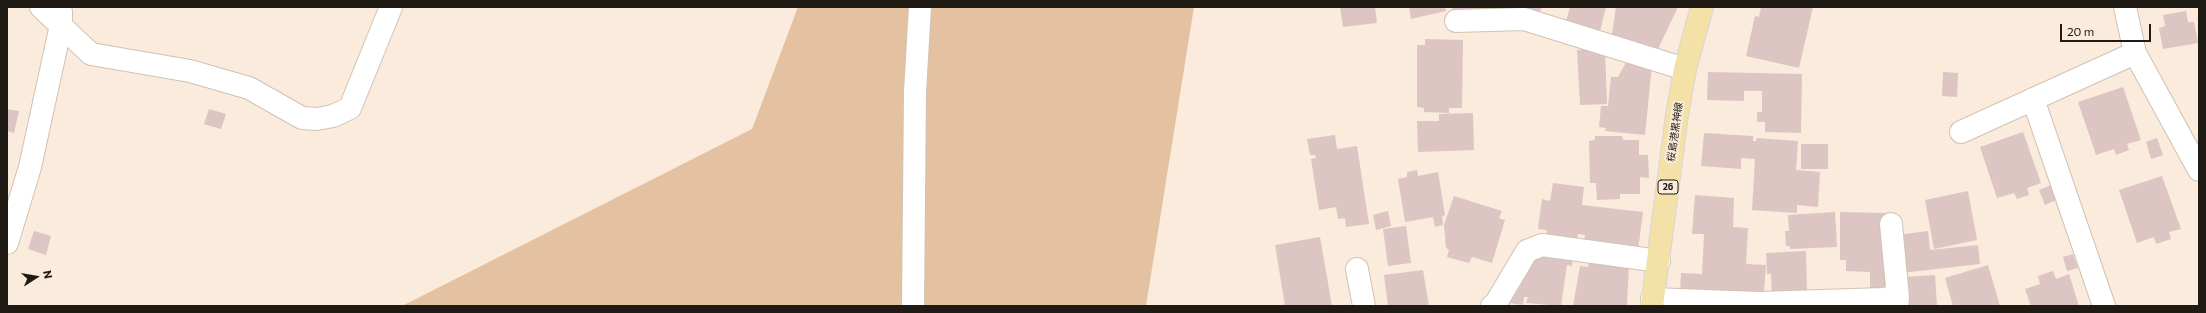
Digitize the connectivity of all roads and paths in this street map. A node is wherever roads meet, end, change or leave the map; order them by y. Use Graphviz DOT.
graph roads {
  1 [pos="41,7"];
  2 [pos="391,7"];
  3 [pos="920,7"];
  4 [pos="1702,7"];
  5 [pos="2125,7"];
  6 [pos="61,16"];
  7 [pos="1456,21"];
  8 [pos="2135,54"];
  9 [pos="1685,69"];
  10 [pos="2033,99"];
  11 [pos="1961,132"];
  12 [pos="2199,170"];
  13 [pos="1892,224"];
  14 [pos="7,243"];
  15 [pos="1659,261"];
  16 [pos="1357,269"];
  17 [pos="1898,301"];
  18 [pos="1652,303"];
  19 [pos="1836,303"];
  20 [pos="913,306"];
  21 [pos="1364,306"];
  22 [pos="1492,306"];
  23 [pos="2104,306"];
  1 -- 6 [label="street"];
  2 -- 6 [label="street"];
  3 -- 20 [label="street"];
  4 -- 9 [label="main road, 桜島港黒神線 / 26"];
  5 -- 8 [label="street"];
  6 -- 14 [label="street"];
  7 -- 9 [label="street"];
  8 -- 10 [label="street"];
  8 -- 12 [label="street"];
  9 -- 15 [label="main road, 桜島港黒神線 / 26"];
  10 -- 11 [label="street"];
  10 -- 23 [label="street"];
  13 -- 17 [label="street"];
  15 -- 18 [label="main road, 桜島港黒神線 / 26"];
  15 -- 22 [label="street"];
  16 -- 21 [label="street"];
  17 -- 19 [label="street"];
  18 -- 19 [label="street"];
}
